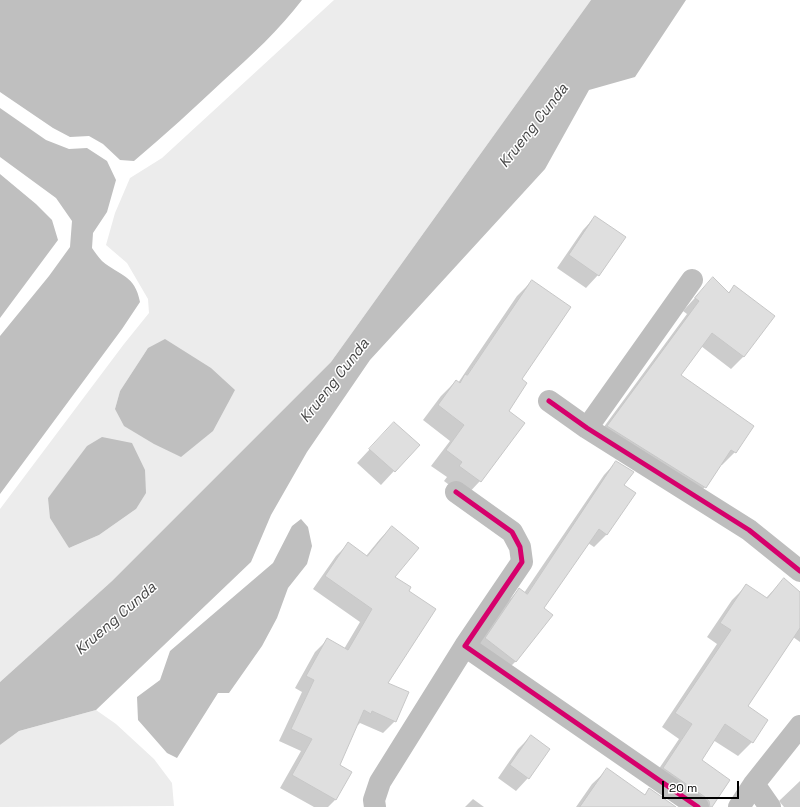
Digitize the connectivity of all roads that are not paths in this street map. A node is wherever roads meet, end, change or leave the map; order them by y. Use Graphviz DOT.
graph roads {
  1 [pos="692,280"];
  2 [pos="549,401"];
  3 [pos="587,428"];
  4 [pos="456,492"];
  5 [pos="800,571"];
  6 [pos="465,646"];
  7 [pos="800,726"];
  8 [pos="754,784"];
  9 [pos="375,807"];
  10 [pos="698,807"];
  11 [pos="739,807"];
  12 [pos="770,807"];
  1 -- 3 [label="street"];
  2 -- 3 [label="street"];
  3 -- 5 [label="street"];
  4 -- 6 [label="street"];
  6 -- 9 [label="street"];
  6 -- 10 [label="street"];
  7 -- 8 [label="street"];
  8 -- 11 [label="street"];
  8 -- 12 [label="street"];
}
